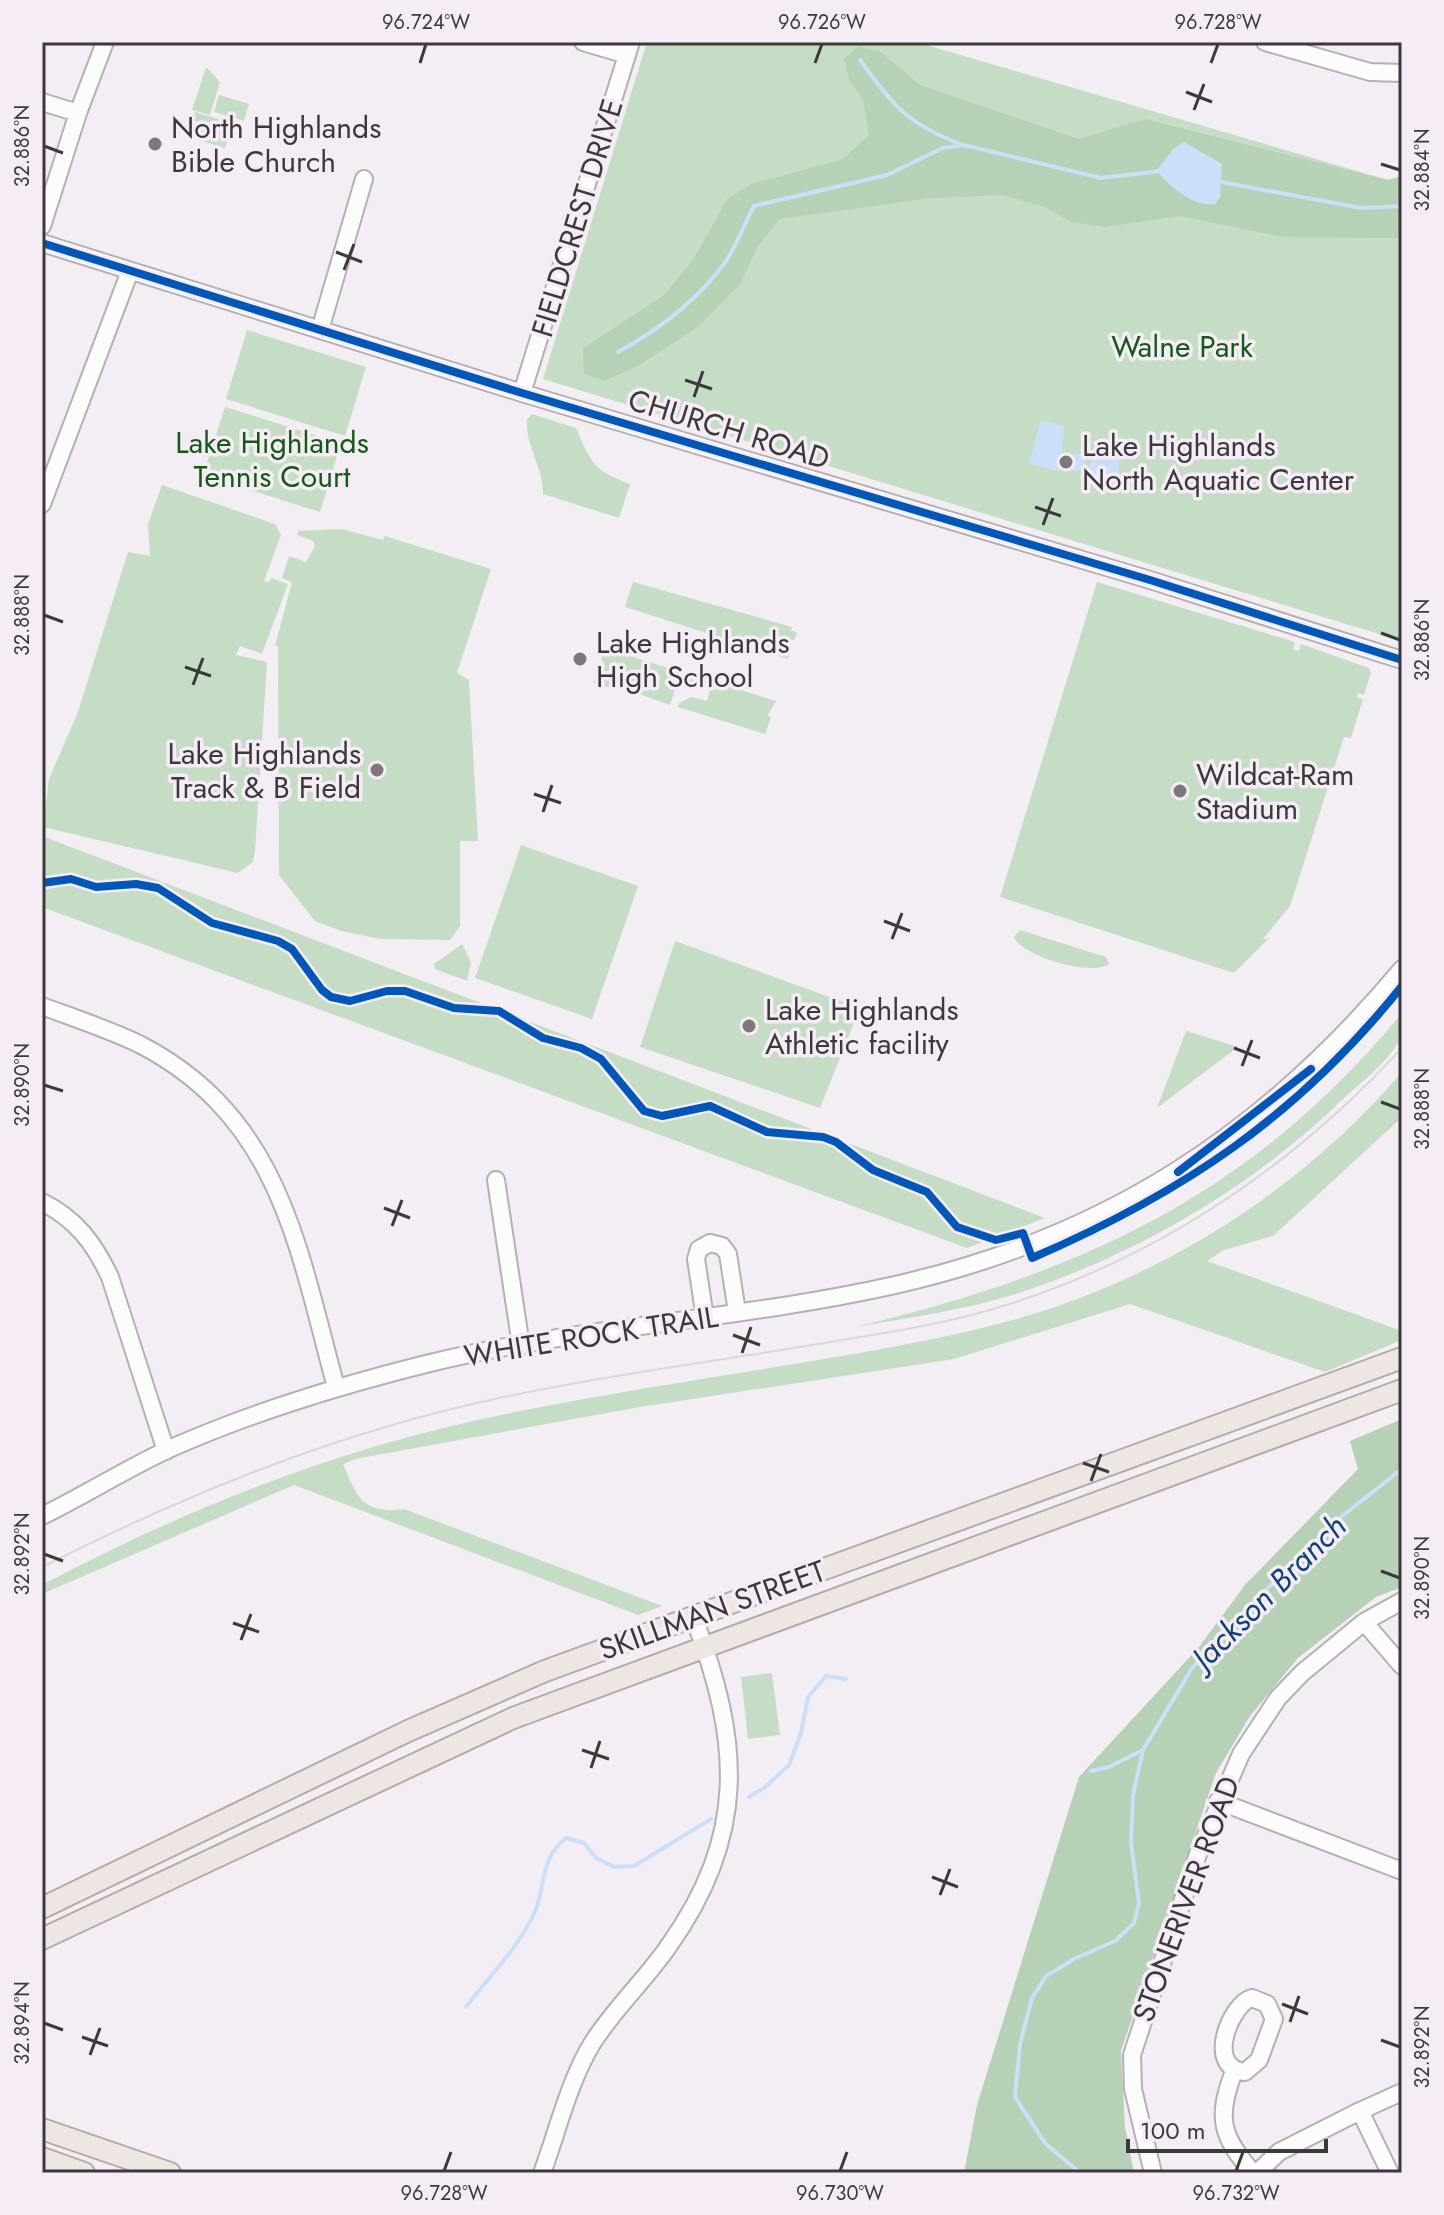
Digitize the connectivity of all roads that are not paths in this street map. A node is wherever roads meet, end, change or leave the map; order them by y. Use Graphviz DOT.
graph roads {
  1 [pos="105,42"];
  2 [pos="583,42"];
  3 [pos="1265,42"];
  4 [pos="629,48"];
  5 [pos="1400,74"];
  6 [pos="42,102"];
  7 [pos="78,113"];
  8 [pos="364,179"];
  9 [pos="42,226"];
  10 [pos="42,243"];
  11 [pos="130,271"];
  12 [pos="320,330"];
  13 [pos="522,393"];
  14 [pos="42,504"];
  15 [pos="1402,660"];
  16 [pos="1402,969"];
  17 [pos="42,1006"];
  18 [pos="496,1180"];
  19 [pos="42,1202"];
  20 [pos="737,1312"];
  21 [pos="705,1318"];
  22 [pos="521,1346"];
  23 [pos="1402,1358"];
  24 [pos="336,1387"];
  25 [pos="1402,1390"];
  26 [pos="1229,1421"];
  27 [pos="166,1451"];
  28 [pos="1238,1452"];
  29 [pos="42,1516"];
  30 [pos="1402,1601"];
  31 [pos="694,1618"];
  32 [pos="1364,1622"];
  33 [pos="705,1646"];
  34 [pos="1402,1666"];
  35 [pos="1218,1801"];
  36 [pos="1402,1871"];
  37 [pos="42,1908"];
  38 [pos="42,1939"];
  39 [pos="1234,2071"];
  40 [pos="1402,2092"];
  41 [pos="1360,2111"];
  42 [pos="42,2129"];
  43 [pos="66,2137"];
  44 [pos="51,2165"];
  45 [pos="84,2173"];
  46 [pos="170,2173"];
  47 [pos="542,2173"];
  48 [pos="1153,2173"];
  49 [pos="1255,2173"];
  50 [pos="1390,2173"];
  1 -- 7 [label="street"];
  2 -- 4 [label="street"];
  3 -- 5 [label="street"];
  4 -- 13 [label="street, FIELDCREST DRIVE"];
  6 -- 7 [label="street"];
  7 -- 9 [label="street"];
  8 -- 12 [label="street"];
  10 -- 11 [label="street, CHURCH ROAD"];
  11 -- 12 [label="street, CHURCH ROAD"];
  11 -- 14 [label="street"];
  12 -- 13 [label="street, CHURCH ROAD"];
  13 -- 15 [label="street, CHURCH ROAD"];
  16 -- 20 [label="street, WHITE ROCK TRAIL"];
  17 -- 24 [label="street"];
  18 -- 22 [label="street"];
  19 -- 27 [label="street"];
  20 -- 21 [label="street, WHITE ROCK TRAIL"];
  20 -- 21 [label="street"];
  21 -- 22 [label="street, WHITE ROCK TRAIL"];
  22 -- 24 [label="street, WHITE ROCK TRAIL"];
  23 -- 26 [label="main road, SKILLMAN STREET"];
  24 -- 27 [label="street, WHITE ROCK TRAIL"];
  25 -- 28 [label="main road, SKILLMAN STREET"];
  26 -- 28 [label="main road"];
  26 -- 31 [label="main road, SKILLMAN STREET"];
  27 -- 29 [label="street, WHITE ROCK TRAIL"];
  28 -- 33 [label="main road, SKILLMAN STREET"];
  30 -- 32 [label="street, STONERIVER ROAD"];
  31 -- 33 [label="street"];
  31 -- 37 [label="main road, SKILLMAN STREET"];
  32 -- 34 [label="street"];
  32 -- 35 [label="street, STONERIVER ROAD"];
  33 -- 38 [label="main road, SKILLMAN STREET"];
  33 -- 47 [label="street"];
  35 -- 36 [label="street"];
  35 -- 48 [label="street, STONERIVER ROAD"];
  39 -- 49 [label="street"];
  40 -- 41 [label="street"];
  41 -- 49 [label="street"];
  41 -- 50 [label="street"];
  42 -- 43 [label="main road"];
  43 -- 44 [label="street"];
  43 -- 46 [label="main road"];
  44 -- 45 [label="main road"];
}
